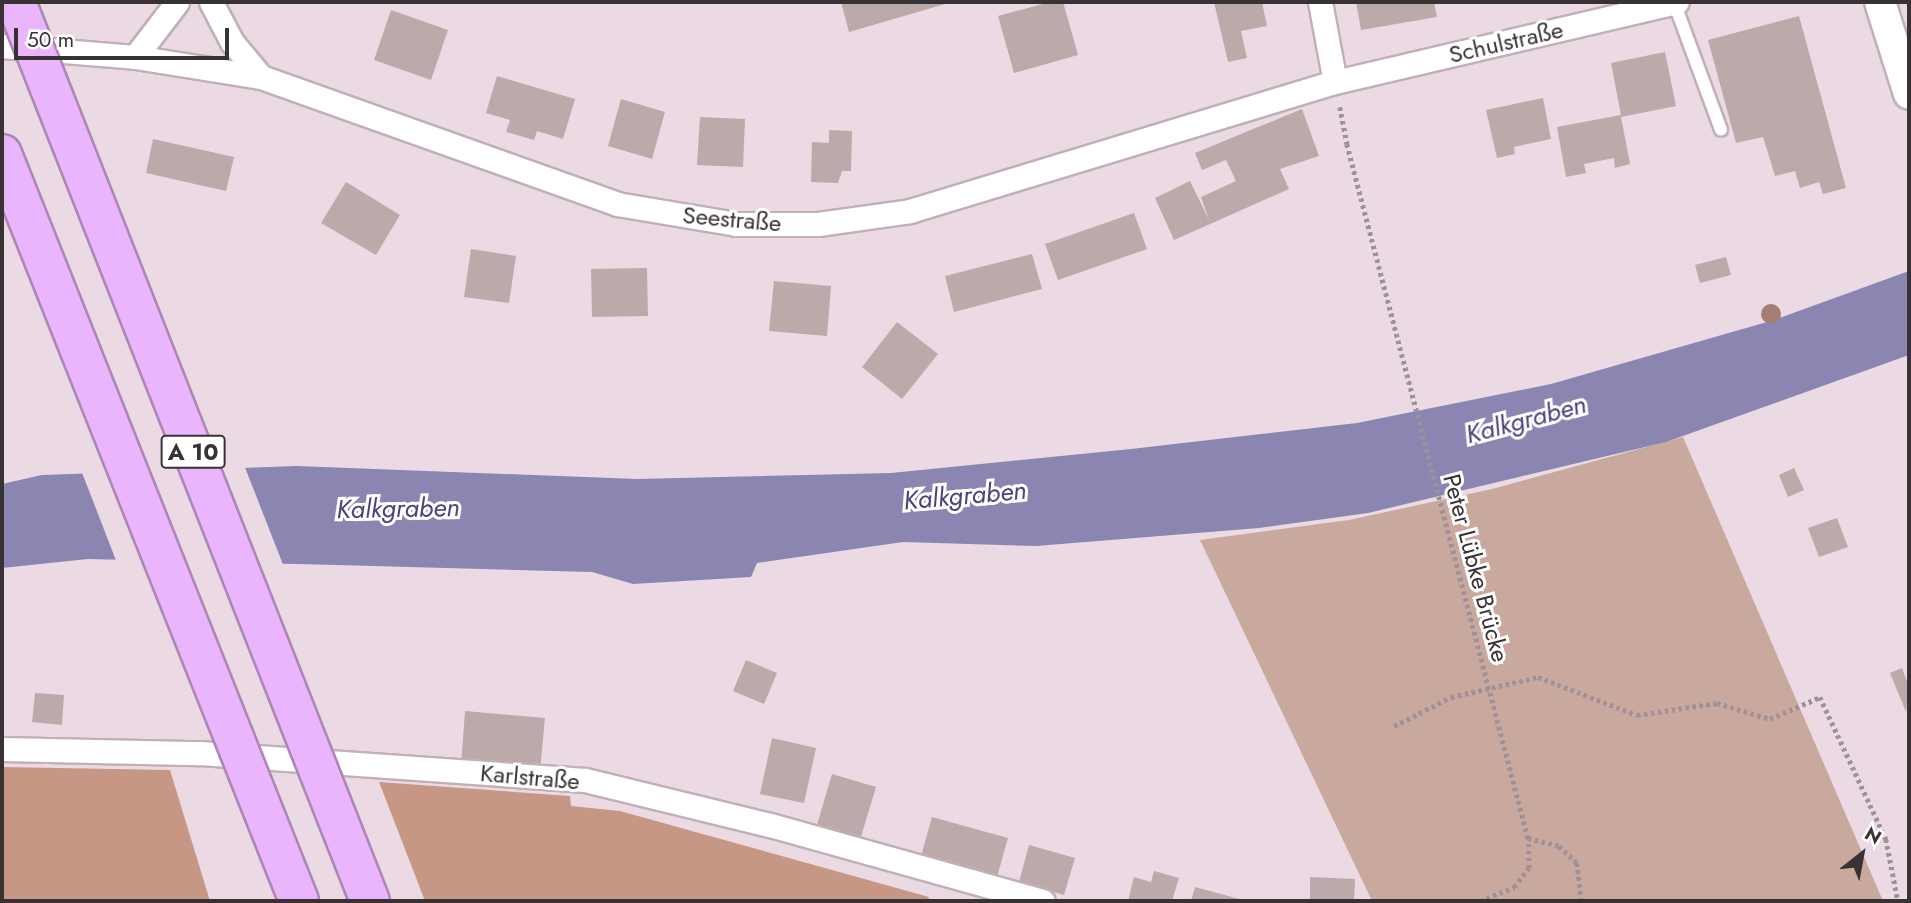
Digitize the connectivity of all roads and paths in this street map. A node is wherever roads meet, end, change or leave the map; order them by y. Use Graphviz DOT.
graph roads {
  1 [pos="16,2"];
  2 [pos="177,2"];
  3 [pos="211,2"];
  4 [pos="1320,2"];
  5 [pos="1675,2"];
  6 [pos="1881,7"];
  7 [pos="2,46"];
  8 [pos="135,57"];
  9 [pos="261,77"];
  10 [pos="1335,82"];
  11 [pos="1909,94"];
  12 [pos="1721,130"];
  13 [pos="2,154"];
  14 [pos="1394,726"];
  15 [pos="2,749"];
  16 [pos="1528,838"];
  17 [pos="299,901"];
  18 [pos="370,901"];
  19 [pos="1043,901"];
  20 [pos="1480,901"];
  21 [pos="1582,901"];
  22 [pos="1898,901"];
  1 -- 18 [label="highway, A 10, bridge"];
  2 -- 8 [label="street"];
  3 -- 9 [label="street"];
  4 -- 10 [label="street"];
  5 -- 10 [label="street, Schulstraße"];
  5 -- 12 [label="lane"];
  6 -- 11 [label="street"];
  7 -- 8 [label="street, Seestraße"];
  8 -- 9 [label="street, Seestraße"];
  9 -- 10 [label="street, Seestraße"];
  10 -- 16 [label="path, Peter Lübke Brücke, bridge"];
  13 -- 17 [label="highway, A 10, bridge"];
  14 -- 22 [label="path"];
  15 -- 19 [label="street, Karlstraße"];
  16 -- 20 [label="path, Peter Lübke Brücke"];
  16 -- 21 [label="path"];
}
